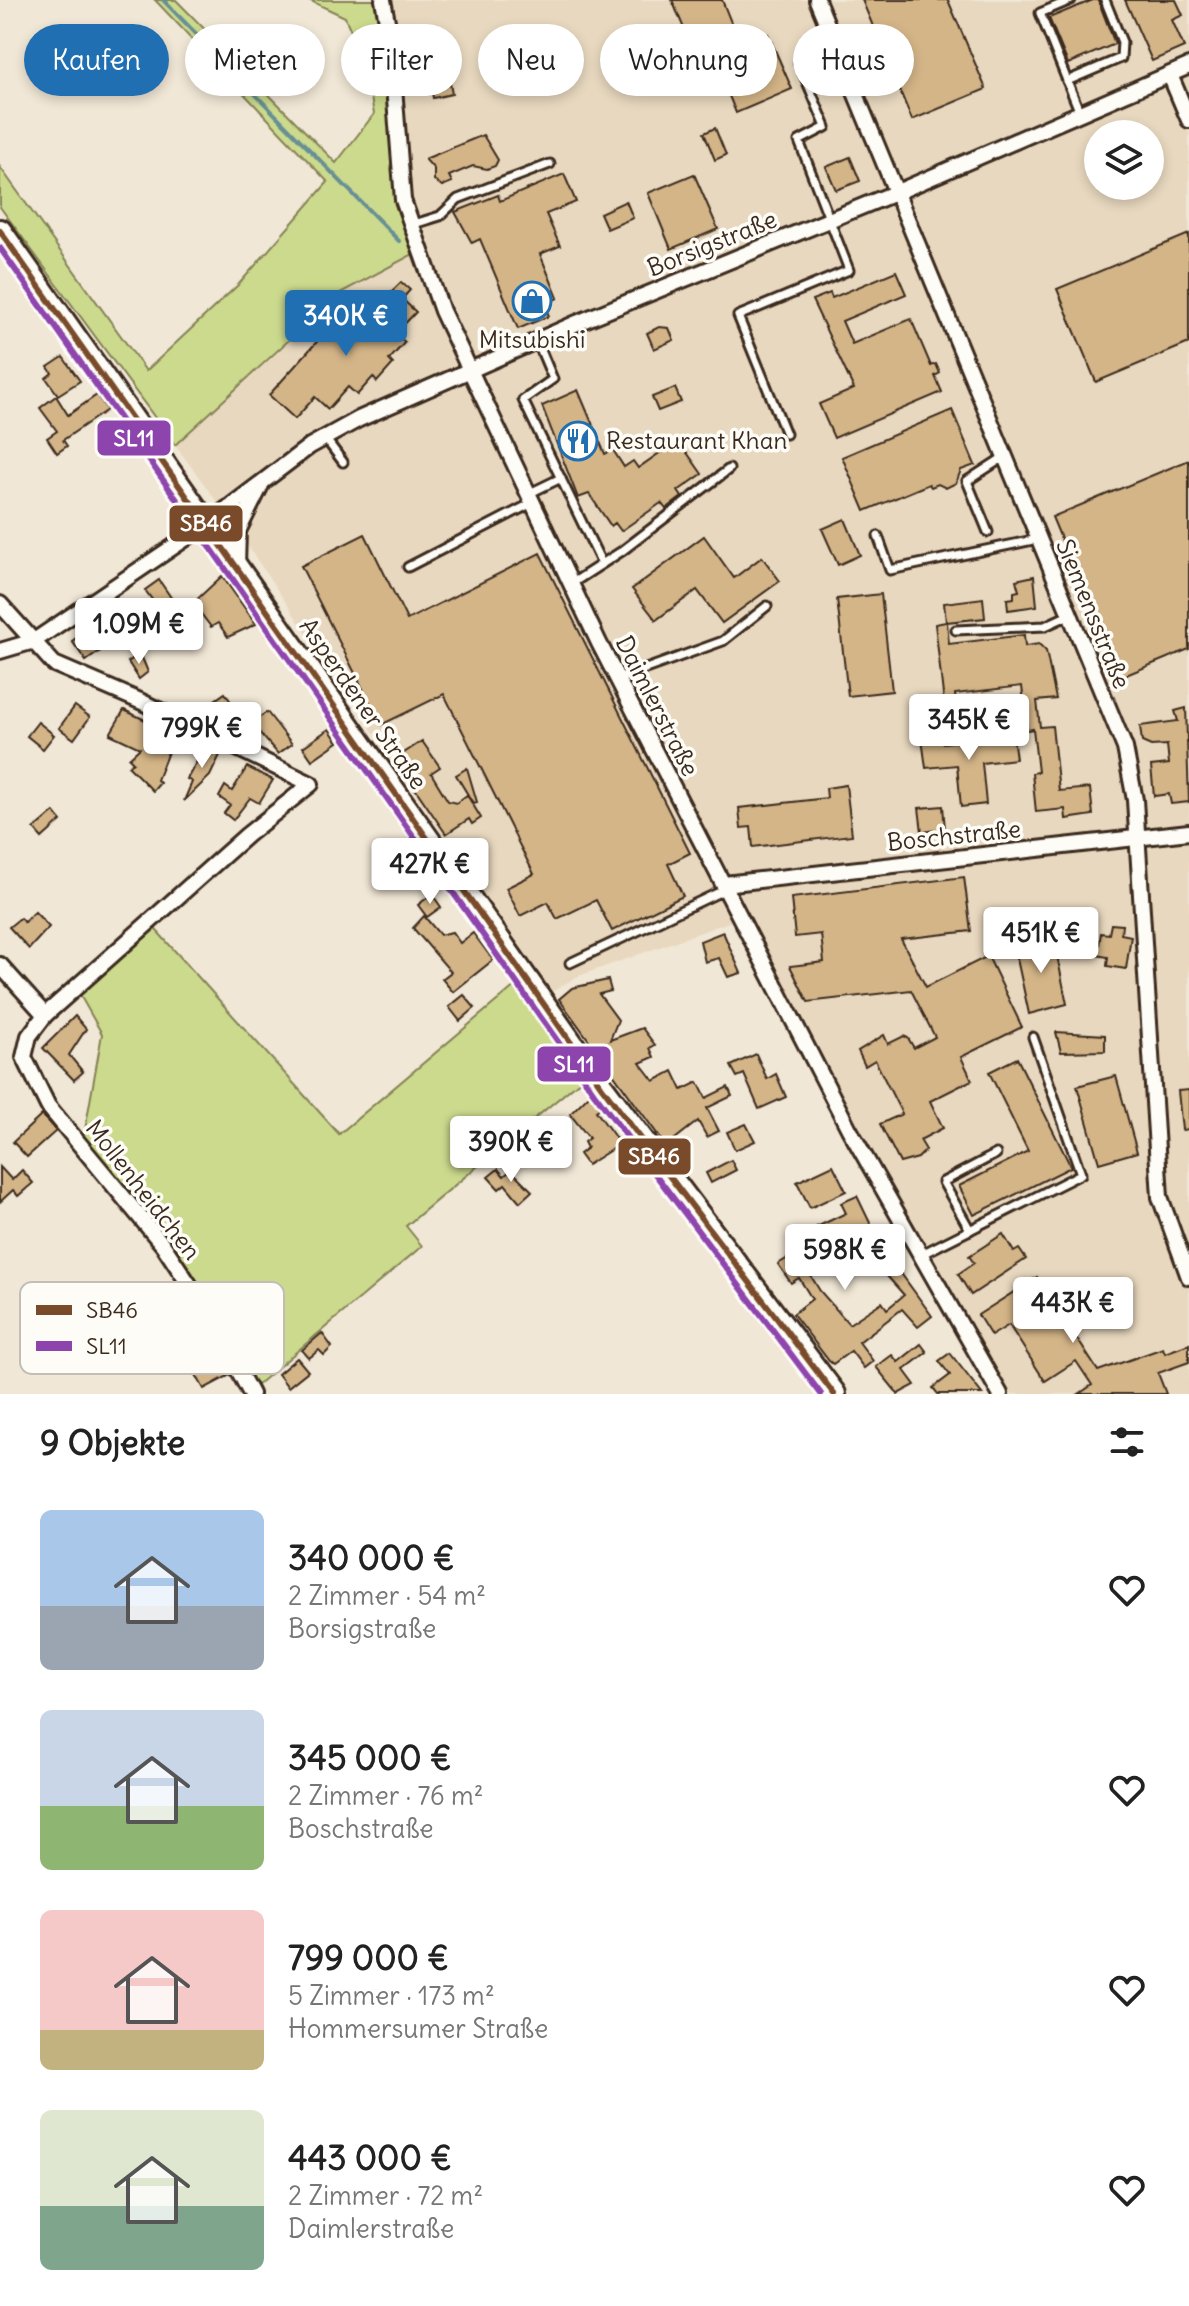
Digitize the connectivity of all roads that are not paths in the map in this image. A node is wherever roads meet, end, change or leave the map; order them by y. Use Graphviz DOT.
graph roads {
  1 [pos="383,0"];
  2 [pos="817,0"];
  3 [pos="1071,0"];
  4 [pos="1105,0"];
  5 [pos="1189,66"];
  6 [pos="1170,75"];
  7 [pos="1067,81"];
  8 [pos="813,96"];
  9 [pos="1080,113"];
  10 [pos="1189,120"];
  11 [pos="550,164"];
  12 [pos="895,193"];
  13 [pos="830,220"];
  14 [pos="411,225"];
  15 [pos="0,231"];
  16 [pos="537,341"];
  17 [pos="469,371"];
  18 [pos="786,434"];
  19 [pos="325,438"];
  20 [pos="1004,457"];
  21 [pos="343,462"];
  22 [pos="729,469"];
  23 [pos="561,478"];
  24 [pos="263,481"];
  25 [pos="530,498"];
  26 [pos="207,524"];
  27 [pos="988,532"];
  28 [pos="878,536"];
  29 [pos="1038,539"];
  30 [pos="602,564"];
  31 [pos="237,566"];
  32 [pos="408,567"];
  33 [pos="571,584"];
  34 [pos="0,604"];
  35 [pos="767,606"];
  36 [pos="1069,615"];
  37 [pos="956,630"];
  38 [pos="34,641"];
  39 [pos="0,651"];
  40 [pos="618,679"];
  41 [pos="1189,832"];
  42 [pos="1136,839"];
  43 [pos="725,886"];
  44 [pos="570,963"];
  45 [pos="0,965"];
  46 [pos="45,1015"];
  47 [pos="1033,1037"];
  48 [pos="996,1154"];
  49 [pos="970,1230"];
  50 [pos="920,1255"];
  51 [pos="1189,1277"];
  52 [pos="187,1282"];
  53 [pos="240,1374"];
  54 [pos="251,1394"];
  55 [pos="834,1394"];
  56 [pos="1000,1394"];
  1 -- 14 [label="street, Daimlerstraße"];
  2 -- 12 [label="street, Siemensstraße"];
  3 -- 7 [label="lane"];
  4 -- 7 [label="lane"];
  5 -- 6 [label="street, Borsigstraße"];
  6 -- 9 [label="street, Borsigstraße"];
  6 -- 10 [label="street"];
  7 -- 9 [label="lane"];
  8 -- 13 [label="lane"];
  9 -- 12 [label="street, Borsigstraße"];
  11 -- 14 [label="lane"];
  12 -- 13 [label="street, Borsigstraße"];
  12 -- 20 [label="street, Siemensstraße"];
  13 -- 16 [label="street, Borsigstraße"];
  13 -- 18 [label="lane"];
  14 -- 17 [label="street, Daimlerstraße"];
  15 -- 26 [label="main road, Asperdener Straße"];
  16 -- 17 [label="street, Borsigstraße"];
  16 -- 23 [label="lane"];
  17 -- 19 [label="street, Borsigstraße"];
  17 -- 25 [label="street, Daimlerstraße"];
  19 -- 21 [label="lane"];
  19 -- 24 [label="street, Borsigstraße"];
  20 -- 27 [label="lane"];
  20 -- 29 [label="street, Siemensstraße"];
  22 -- 30 [label="lane"];
  23 -- 25 [label="lane"];
  23 -- 30 [label="lane"];
  24 -- 26 [label="street, Borsigstraße"];
  24 -- 31 [label="street, Borsigstraße"];
  25 -- 32 [label="lane"];
  25 -- 33 [label="street, Daimlerstraße"];
  26 -- 31 [label="main road, Asperdener Straße"];
  26 -- 38 [label="street, Borsigstraße"];
  28 -- 29 [label="lane"];
  29 -- 36 [label="street, Siemensstraße"];
  30 -- 33 [label="lane"];
  31 -- 55 [label="main road, Asperdener Straße"];
  33 -- 40 [label="street, Daimlerstraße"];
  34 -- 38 [label="street"];
  35 -- 40 [label="lane"];
  36 -- 37 [label="lane"];
  36 -- 42 [label="street, Siemensstraße"];
  38 -- 39 [label="street, Borsigstraße"];
  38 -- 46 [label="street, Mollenheidchen"];
  40 -- 43 [label="street, Daimlerstraße"];
  41 -- 42 [label="street, Boschstraße"];
  42 -- 43 [label="street, Boschstraße"];
  42 -- 51 [label="street, Siemensstraße"];
  43 -- 44 [label="lane"];
  43 -- 50 [label="street, Daimlerstraße"];
  45 -- 46 [label="street"];
  46 -- 52 [label="street, Mollenheidchen"];
  47 -- 49 [label="lane"];
  48 -- 49 [label="lane"];
  49 -- 50 [label="lane"];
  50 -- 56 [label="street, Daimlerstraße"];
  53 -- 54 [label="street, Mollenheidchen"];
}
